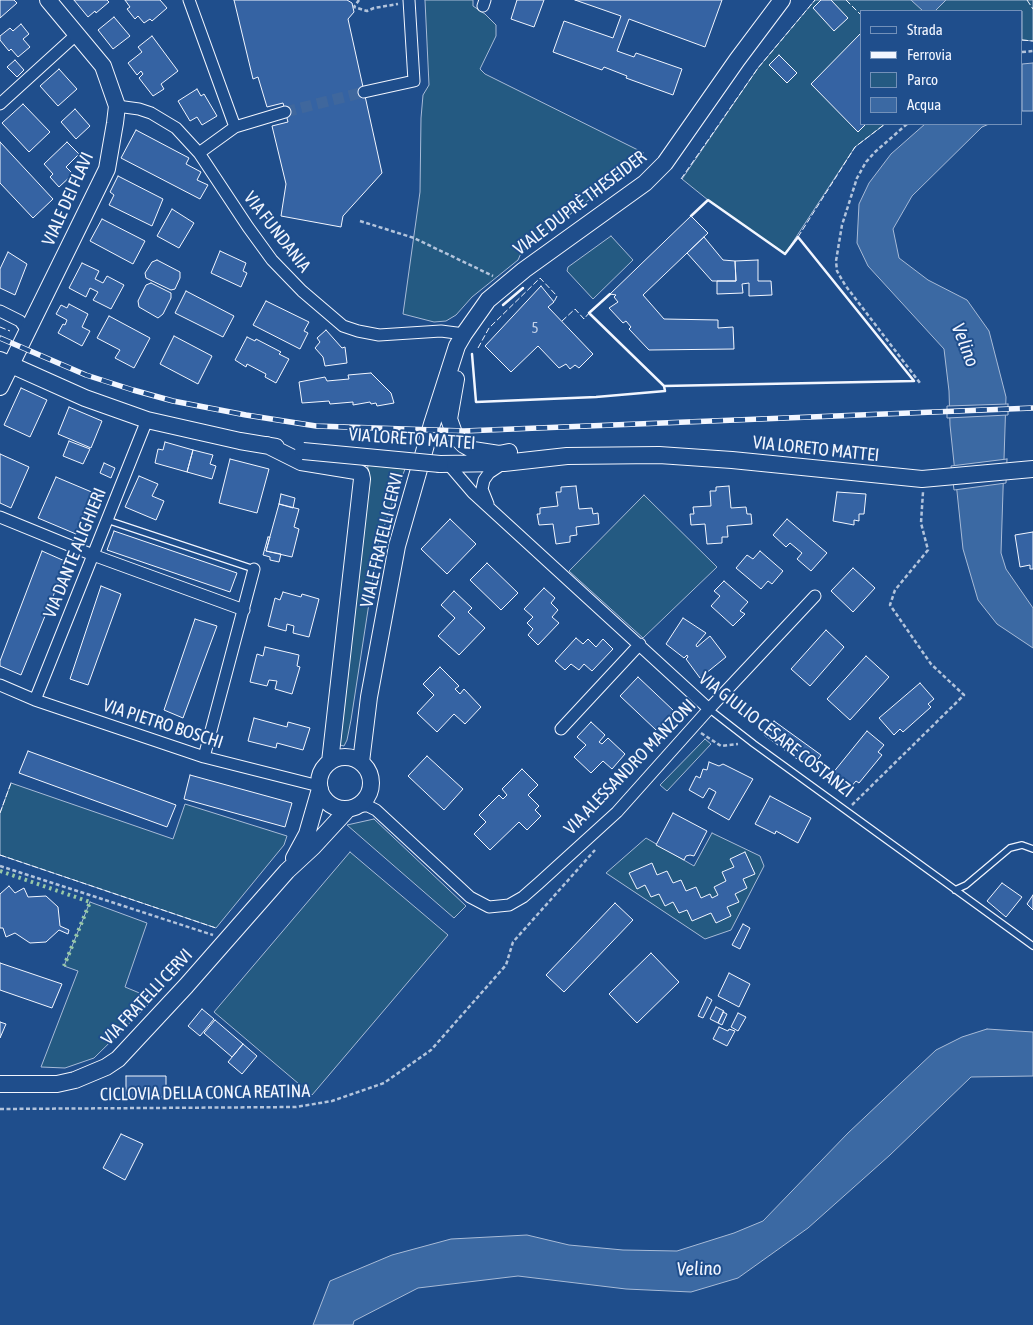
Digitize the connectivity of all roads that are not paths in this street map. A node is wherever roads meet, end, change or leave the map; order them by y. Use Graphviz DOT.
graph roads {
  1 [pos="48,0"];
  2 [pos="189,0"];
  3 [pos="782,0"];
  4 [pos="409,1"];
  5 [pos="77,34"];
  6 [pos="364,92"];
  7 [pos="0,104"];
  8 [pos="117,106"];
  9 [pos="285,112"];
  10 [pos="235,127"];
  11 [pos="199,153"];
  12 [pos="524,270"];
  13 [pos="0,311"];
  14 [pos="27,324"];
  15 [pos="464,334"];
  16 [pos="3,370"];
  17 [pos="148,420"];
  18 [pos="267,445"];
  19 [pos="567,456"];
  20 [pos="504,463"];
  21 [pos="444,464"];
  22 [pos="1026,470"];
  23 [pos="488,505"];
  24 [pos="0,518"];
  25 [pos="107,520"];
  26 [pos="93,555"];
  27 [pos="254,570"];
  28 [pos="816,596"];
  29 [pos="244,610"];
  30 [pos="640,644"];
  31 [pos="0,685"];
  32 [pos="35,700"];
  33 [pos="709,709"];
  34 [pos="561,729"];
  35 [pos="204,757"];
  36 [pos="330,762"];
  37 [pos="360,762"];
  38 [pos="320,787"];
  39 [pos="353,807"];
  40 [pos="1033,849"];
  41 [pos="287,871"];
  42 [pos="955,890"];
  43 [pos="1033,946"];
  44 [pos="0,1084"];
  1 -- 5 [label="street, VIALE DEI FLAVI"];
  2 -- 10 [label="street"];
  3 -- 12 [label="street, VIALE DUPRÈ THESEIDER"];
  4 -- 6 [label="street"];
  5 -- 7 [label="street"];
  5 -- 8 [label="street, VIALE DEI FLAVI"];
  8 -- 11 [label="street, VIA FUNDANIA"];
  8 -- 14 [label="street, VIALE DEI FLAVI"];
  9 -- 10 [label="street"];
  10 -- 11 [label="street"];
  11 -- 15 [label="street, VIA FUNDANIA"];
  12 -- 15 [label="street, VIALE DUPRÈ THESEIDER"];
  12 -- 19 [label="street"];
  13 -- 14 [label="street"];
  14 -- 16 [label="street, VIALE DEI FLAVI"];
  15 -- 37 [label="street, VIALE FRATELLI CERVI"];
  16 -- 17 [label="street, VIA LORETO MATTEI"];
  17 -- 18 [label="street, VIA LORETO MATTEI"];
  17 -- 25 [label="street, VIA DANTE ALIGHIERI"];
  18 -- 21 [label="street, VIA LORETO MATTEI, bridge"];
  18 -- 36 [label="street"];
  19 -- 20 [label="street, VIA LORETO MATTEI"];
  19 -- 22 [label="street, VIA LORETO MATTEI"];
  20 -- 21 [label="street, VIA LORETO MATTEI"];
  20 -- 23 [label="street"];
  21 -- 23 [label="street, VIA GIULIO CESARE COSTANZI"];
  23 -- 30 [label="street, VIA GIULIO CESARE COSTANZI"];
  24 -- 26 [label="street"];
  25 -- 26 [label="street, VIA DANTE ALIGHIERI"];
  25 -- 27 [label="lane"];
  26 -- 29 [label="street"];
  26 -- 32 [label="street, VIA DANTE ALIGHIERI"];
  27 -- 29 [label="street"];
  28 -- 33 [label="street, VIA ALESSANDRO MANZONI"];
  29 -- 35 [label="street"];
  30 -- 33 [label="street, VIA GIULIO CESARE COSTANZI"];
  30 -- 34 [label="street"];
  31 -- 32 [label="street, VIA PIETRO BOSCHI"];
  32 -- 35 [label="street, VIA PIETRO BOSCHI"];
  33 -- 39 [label="street, VIA ALESSANDRO MANZONI"];
  33 -- 42 [label="lane, VIA GIULIO CESARE COSTANZI"];
  35 -- 38 [label="street, VIA PIETRO BOSCHI"];
  36 -- 37 [label="street"];
  36 -- 38 [label="street"];
  37 -- 39 [label="street"];
  38 -- 39 [label="street"];
  38 -- 41 [label="street, VIA FRATELLI CERVI"];
  39 -- 41 [label="street, VIA FRATELLI CERVI"];
  40 -- 42 [label="lane"];
  41 -- 44 [label="street, VIA FRATELLI CERVI"];
  42 -- 43 [label="lane, VIA GIULIO CESARE COSTANZI"];
}
